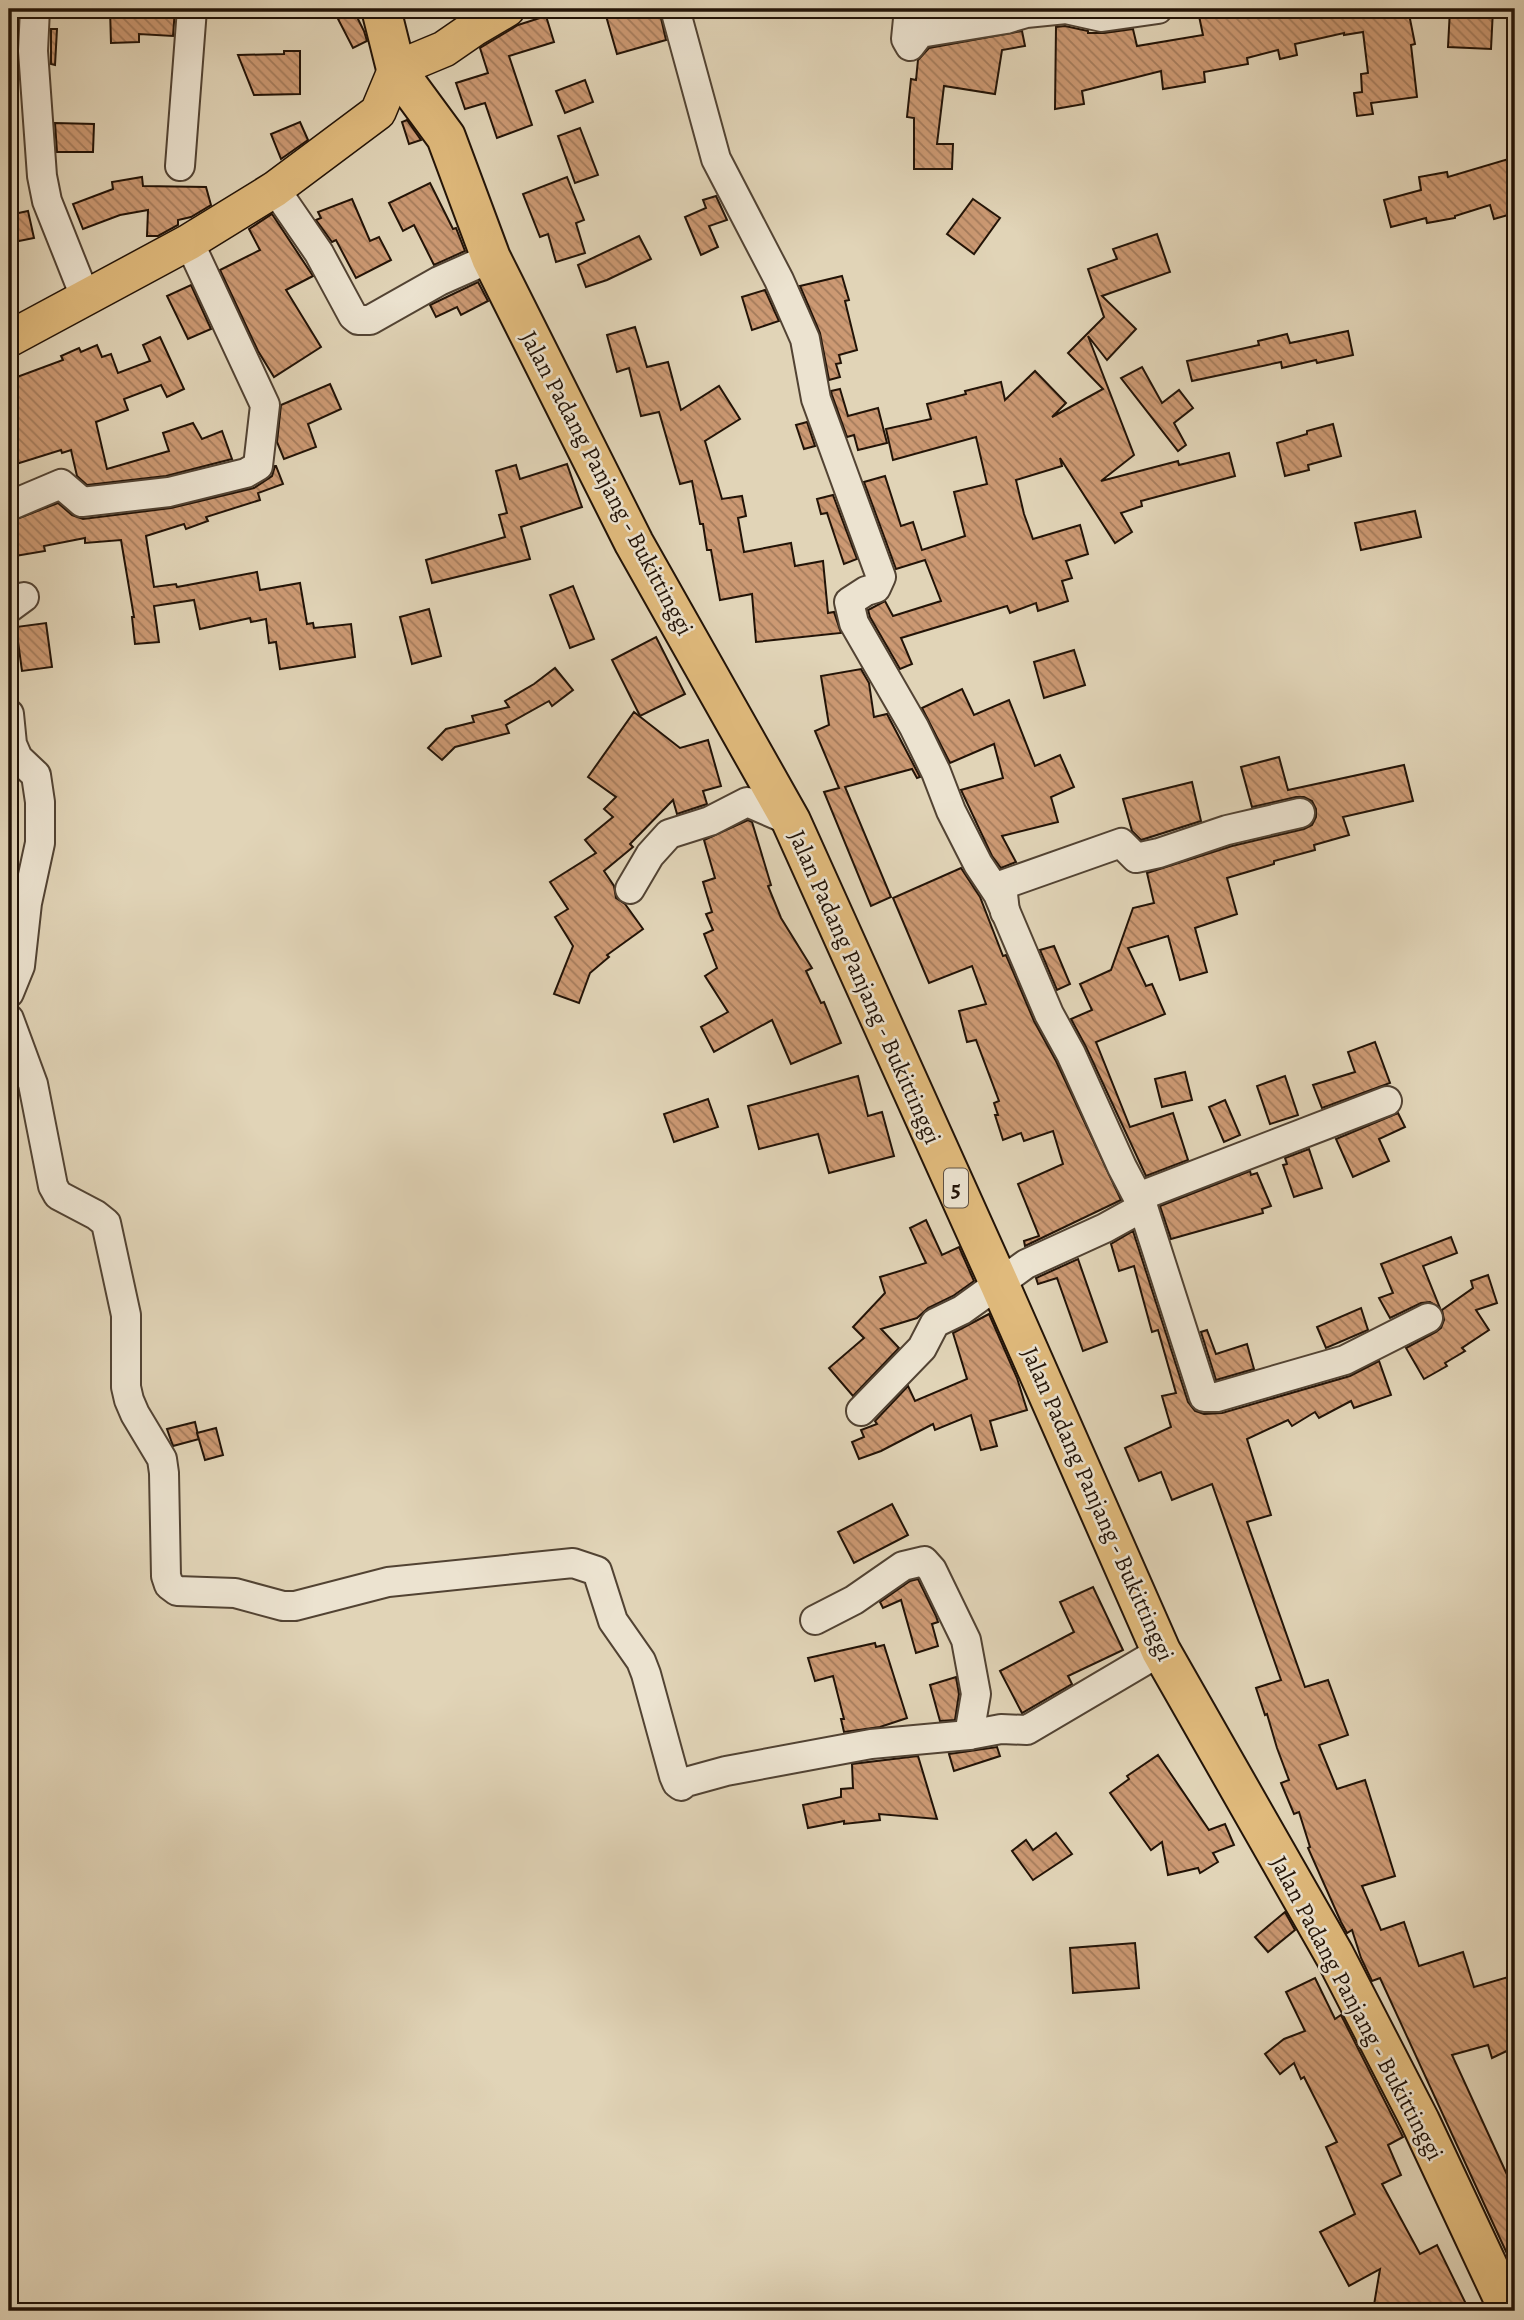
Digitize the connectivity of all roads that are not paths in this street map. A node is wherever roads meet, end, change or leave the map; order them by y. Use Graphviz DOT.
graph roads {
  1 [pos="35,9"];
  2 [pos="192,9"];
  3 [pos="381,9"];
  4 [pos="507,9"];
  5 [pos="675,9"];
  6 [pos="909,9"];
  7 [pos="1158,9"];
  8 [pos="396,69"];
  9 [pos="180,166"];
  10 [pos="275,189"];
  11 [pos="189,242"];
  12 [pos="491,258"];
  13 [pos="86,299"];
  14 [pos="9,339"];
  15 [pos="9,506"];
  16 [pos="9,714"];
  17 [pos="1300,813"];
  18 [pos="791,821"];
  19 [pos="630,889"];
  20 [pos="1005,912"];
  21 [pos="9,993"];
  22 [pos="9,1019"];
  23 [pos="1387,1101"];
  24 [pos="1140,1202"];
  25 [pos="999,1283"];
  26 [pos="1428,1318"];
  27 [pos="861,1411"];
  28 [pos="815,1620"];
  29 [pos="1161,1651"];
  30 [pos="969,1735"];
  31 [pos="1509,2311"];
  1 -- 13 [label="street"];
  2 -- 9 [label="street"];
  3 -- 8 [label="highway, Jalan Padang Panjang - Bukittinggi / 5"];
  4 -- 8 [label="main road"];
  5 -- 20 [label="street"];
  6 -- 7 [label="street"];
  8 -- 10 [label="main road"];
  8 -- 12 [label="highway, Jalan Padang Panjang - Bukittinggi / 5"];
  10 -- 11 [label="main road"];
  10 -- 12 [label="street"];
  11 -- 13 [label="main road"];
  11 -- 15 [label="street"];
  12 -- 18 [label="highway, Jalan Padang Panjang - Bukittinggi / 5"];
  13 -- 14 [label="main road"];
  16 -- 21 [label="street"];
  17 -- 20 [label="street"];
  18 -- 19 [label="street"];
  18 -- 25 [label="highway, Jalan Padang Panjang - Bukittinggi / 5"];
  20 -- 24 [label="street"];
  22 -- 30 [label="street"];
  23 -- 24 [label="street"];
  24 -- 25 [label="street"];
  24 -- 26 [label="street"];
  25 -- 27 [label="street"];
  25 -- 29 [label="highway, Jalan Padang Panjang - Bukittinggi / 5"];
  28 -- 30 [label="street"];
  29 -- 30 [label="street"];
  29 -- 31 [label="highway, Jalan Padang Panjang - Bukittinggi / 5"];
}
